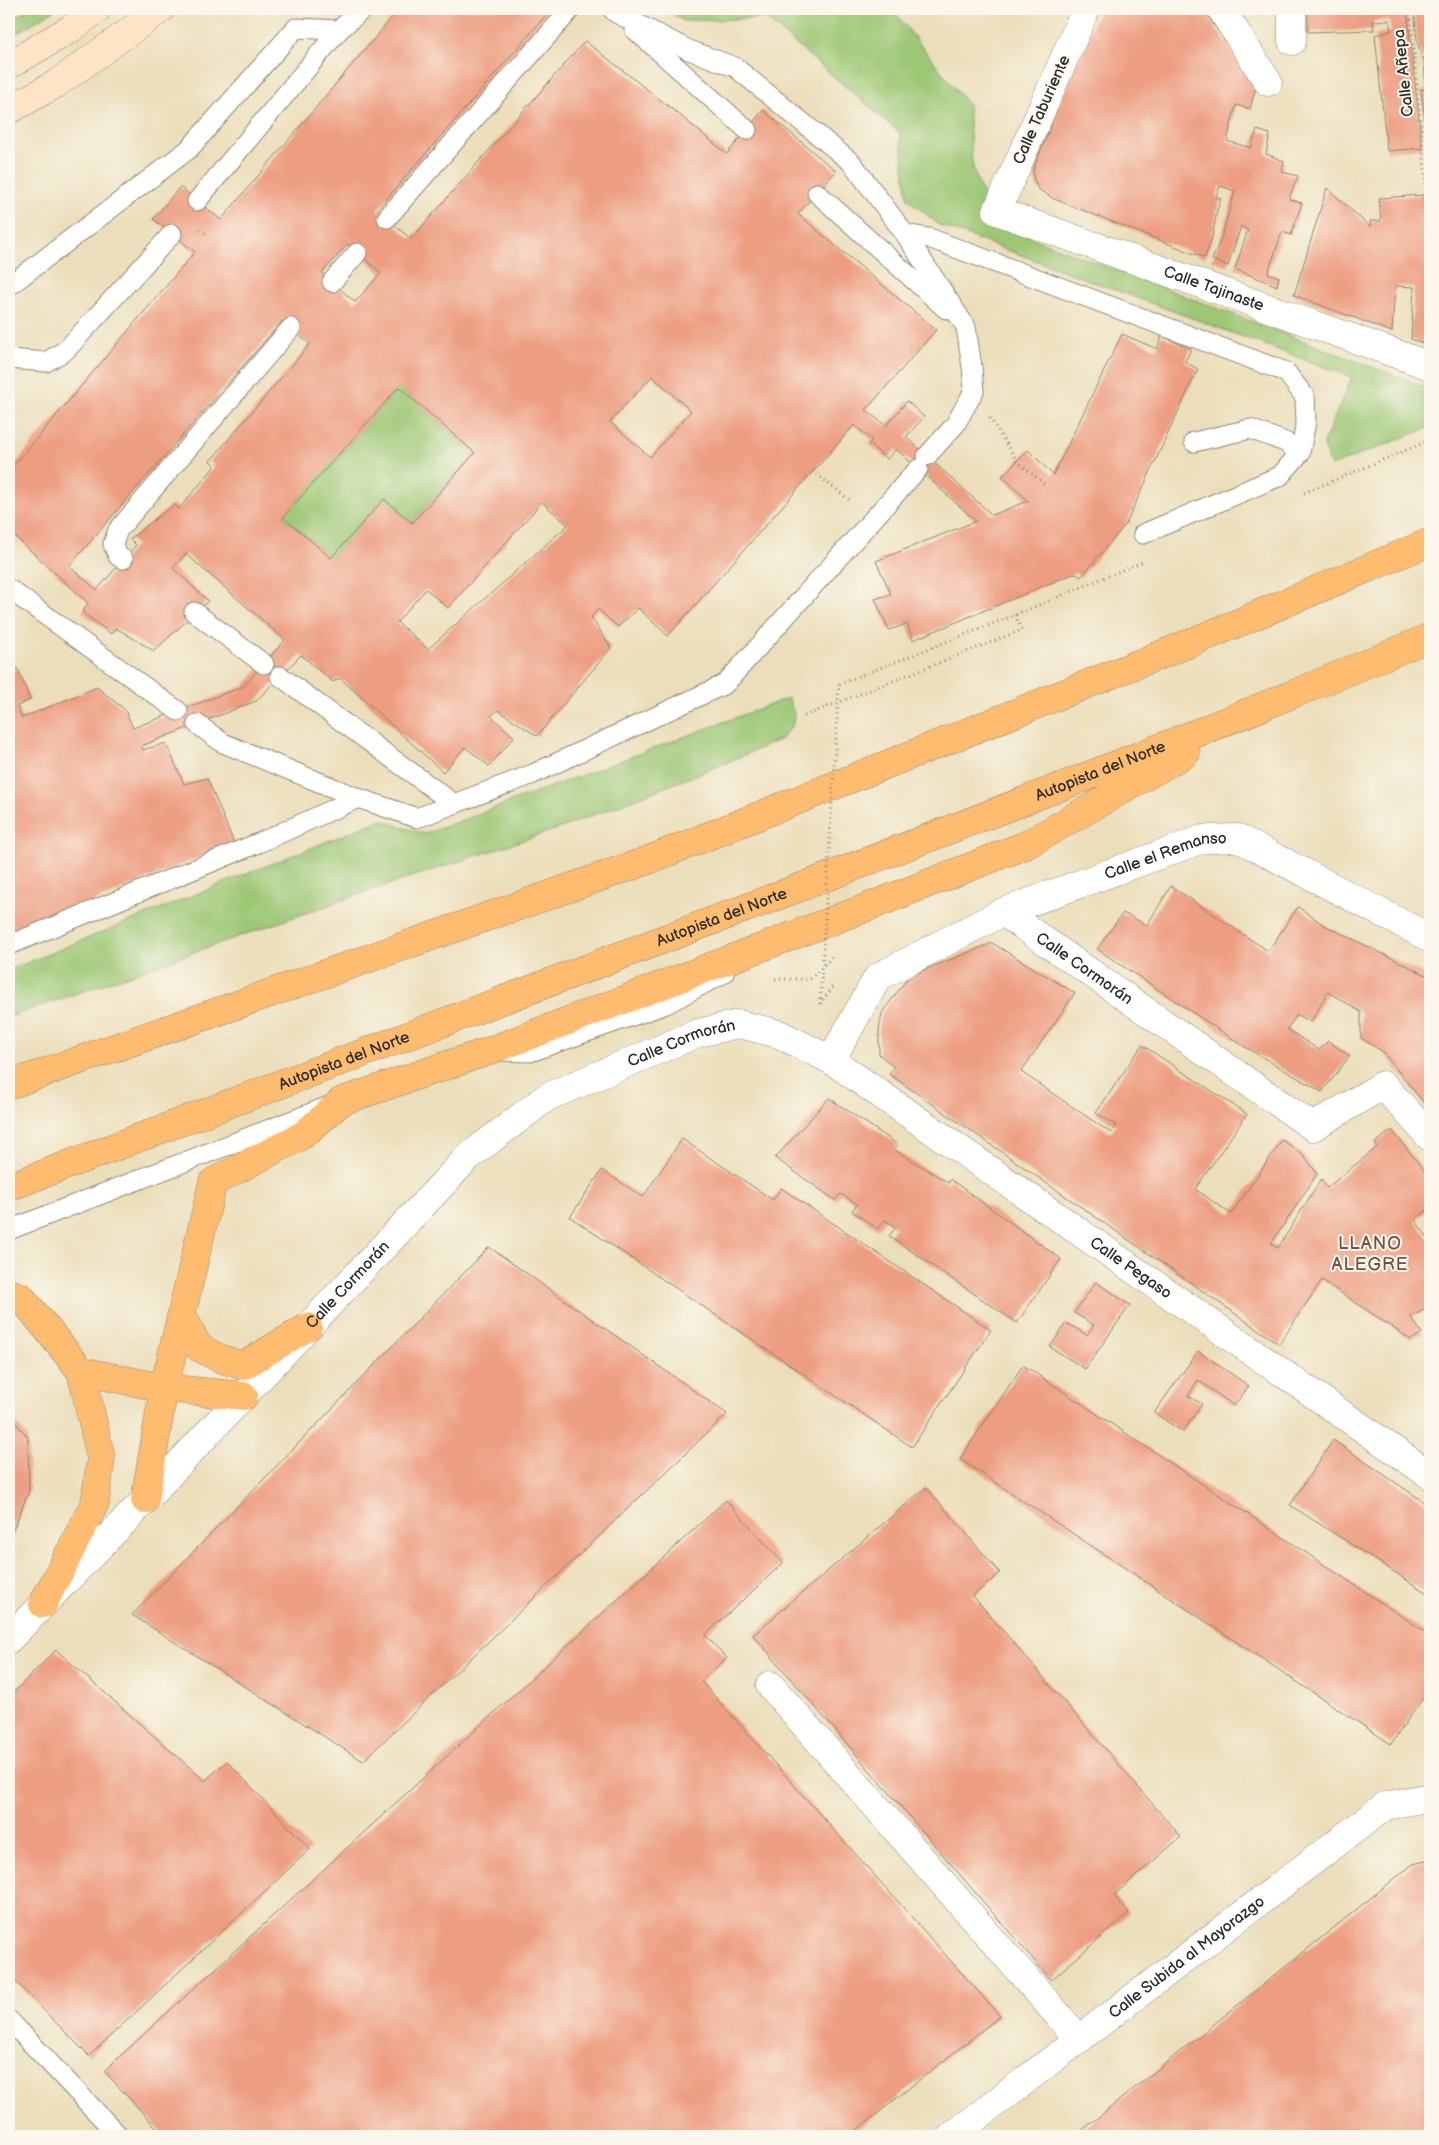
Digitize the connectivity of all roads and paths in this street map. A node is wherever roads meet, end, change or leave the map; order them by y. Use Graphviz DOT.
graph roads {
  1 [pos="97,9"];
  2 [pos="161,9"];
  3 [pos="362,9"];
  4 [pos="571,9"];
  5 [pos="1086,9"];
  6 [pos="1221,9"];
  7 [pos="1292,9"];
  8 [pos="1410,9"];
  9 [pos="614,11"];
  10 [pos="339,30"];
  11 [pos="1292,42"];
  12 [pos="9,65"];
  13 [pos="1268,82"];
  14 [pos="9,110"];
  15 [pos="747,130"];
  16 [pos="817,193"];
  17 [pos="197,201"];
  18 [pos="997,212"];
  19 [pos="387,218"];
  20 [pos="1430,224"];
  21 [pos="172,234"];
  22 [pos="905,234"];
  23 [pos="357,253"];
  24 [pos="332,282"];
  25 [pos="9,286"];
  26 [pos="966,326"];
  27 [pos="291,328"];
  28 [pos="9,359"];
  29 [pos="1430,366"];
  30 [pos="974,391"];
  31 [pos="1430,440"];
  32 [pos="1194,442"];
  33 [pos="1300,453"];
  34 [pos="813,471"];
  35 [pos="1044,484"];
  36 [pos="1295,497"];
  37 [pos="874,519"];
  38 [pos="1143,534"];
  39 [pos="1430,542"];
  40 [pos="1150,558"];
  41 [pos="123,559"];
  42 [pos="9,589"];
  43 [pos="194,612"];
  44 [pos="1015,615"];
  45 [pos="1430,637"];
  46 [pos="264,664"];
  47 [pos="280,676"];
  48 [pos="1267,706"];
  49 [pos="178,711"];
  50 [pos="804,716"];
  51 [pos="197,724"];
  52 [pos="358,798"];
  53 [pos="454,804"];
  54 [pos="1003,912"];
  55 [pos="1430,938"];
  56 [pos="9,945"];
  57 [pos="820,1004"];
  58 [pos="831,1060"];
  59 [pos="9,1085"];
  60 [pos="342,1101"];
  61 [pos="1430,1137"];
  62 [pos="9,1186"];
  63 [pos="9,1230"];
  64 [pos="9,1293"];
  65 [pos="182,1314"];
  66 [pos="308,1327"];
  67 [pos="81,1371"];
  68 [pos="164,1388"];
  69 [pos="244,1396"];
  70 [pos="1427,1468"];
  71 [pos="145,1500"];
  72 [pos="43,1604"];
  73 [pos="9,1639"];
  74 [pos="770,1685"];
  75 [pos="1430,1797"];
  76 [pos="9,2020"];
  77 [pos="1078,2038"];
  78 [pos="120,2136"];
  79 [pos="952,2136"];
  1 -- 12 [label="main road"];
  2 -- 14 [label="main road"];
  3 -- 10 [label="lane"];
  4 -- 19 [label="lane"];
  5 -- 18 [label="street, Calle Taburiente"];
  6 -- 13 [label="street"];
  7 -- 11 [label="street"];
  8 -- 20 [label="path, Calle Añepa"];
  9 -- 15 [label="lane"];
  9 -- 22 [label="lane"];
  10 -- 17 [label="lane"];
  10 -- 25 [label="lane"];
  16 -- 26 [label="lane"];
  18 -- 29 [label="street, Calle Tajinaste"];
  21 -- 28 [label="lane"];
  22 -- 26 [label="lane"];
  22 -- 33 [label="lane"];
  23 -- 24 [label="lane"];
  26 -- 30 [label="lane"];
  27 -- 41 [label="lane"];
  30 -- 35 [label="path"];
  30 -- 37 [label="lane"];
  31 -- 36 [label="path"];
  32 -- 33 [label="lane"];
  33 -- 38 [label="lane"];
  34 -- 37 [label="path"];
  37 -- 53 [label="lane"];
  39 -- 59 [label="highway"];
  40 -- 44 [label="path"];
  42 -- 49 [label="lane"];
  43 -- 46 [label="lane"];
  44 -- 50 [label="path"];
  44 -- 57 [label="path, bridge"];
  45 -- 48 [label="highway, Autopista del Norte"];
  47 -- 53 [label="lane"];
  48 -- 60 [label="highway"];
  48 -- 62 [label="highway, Autopista del Norte"];
  51 -- 52 [label="lane"];
  52 -- 53 [label="lane"];
  52 -- 56 [label="lane"];
  54 -- 55 [label="street, Calle el Remanso"];
  54 -- 58 [label="street"];
  54 -- 61 [label="street, Calle Cormorán"];
  58 -- 66 [label="street, Calle Cormorán"];
  58 -- 70 [label="street, Calle Pegaso"];
  60 -- 63 [label="lane"];
  60 -- 65 [label="highway"];
  64 -- 67 [label="highway"];
  65 -- 66 [label="highway"];
  65 -- 68 [label="highway"];
  66 -- 69 [label="street, Calle Cormorán"];
  67 -- 68 [label="highway"];
  67 -- 72 [label="highway"];
  68 -- 69 [label="highway"];
  68 -- 71 [label="highway"];
  69 -- 71 [label="street, Calle Cormorán"];
  71 -- 72 [label="street"];
  72 -- 73 [label="street"];
  74 -- 77 [label="street"];
  75 -- 77 [label="street, Calle Subida al Mayorazgo"];
  76 -- 78 [label="lane"];
  77 -- 79 [label="street, Calle Subida al Mayorazgo"];
}
